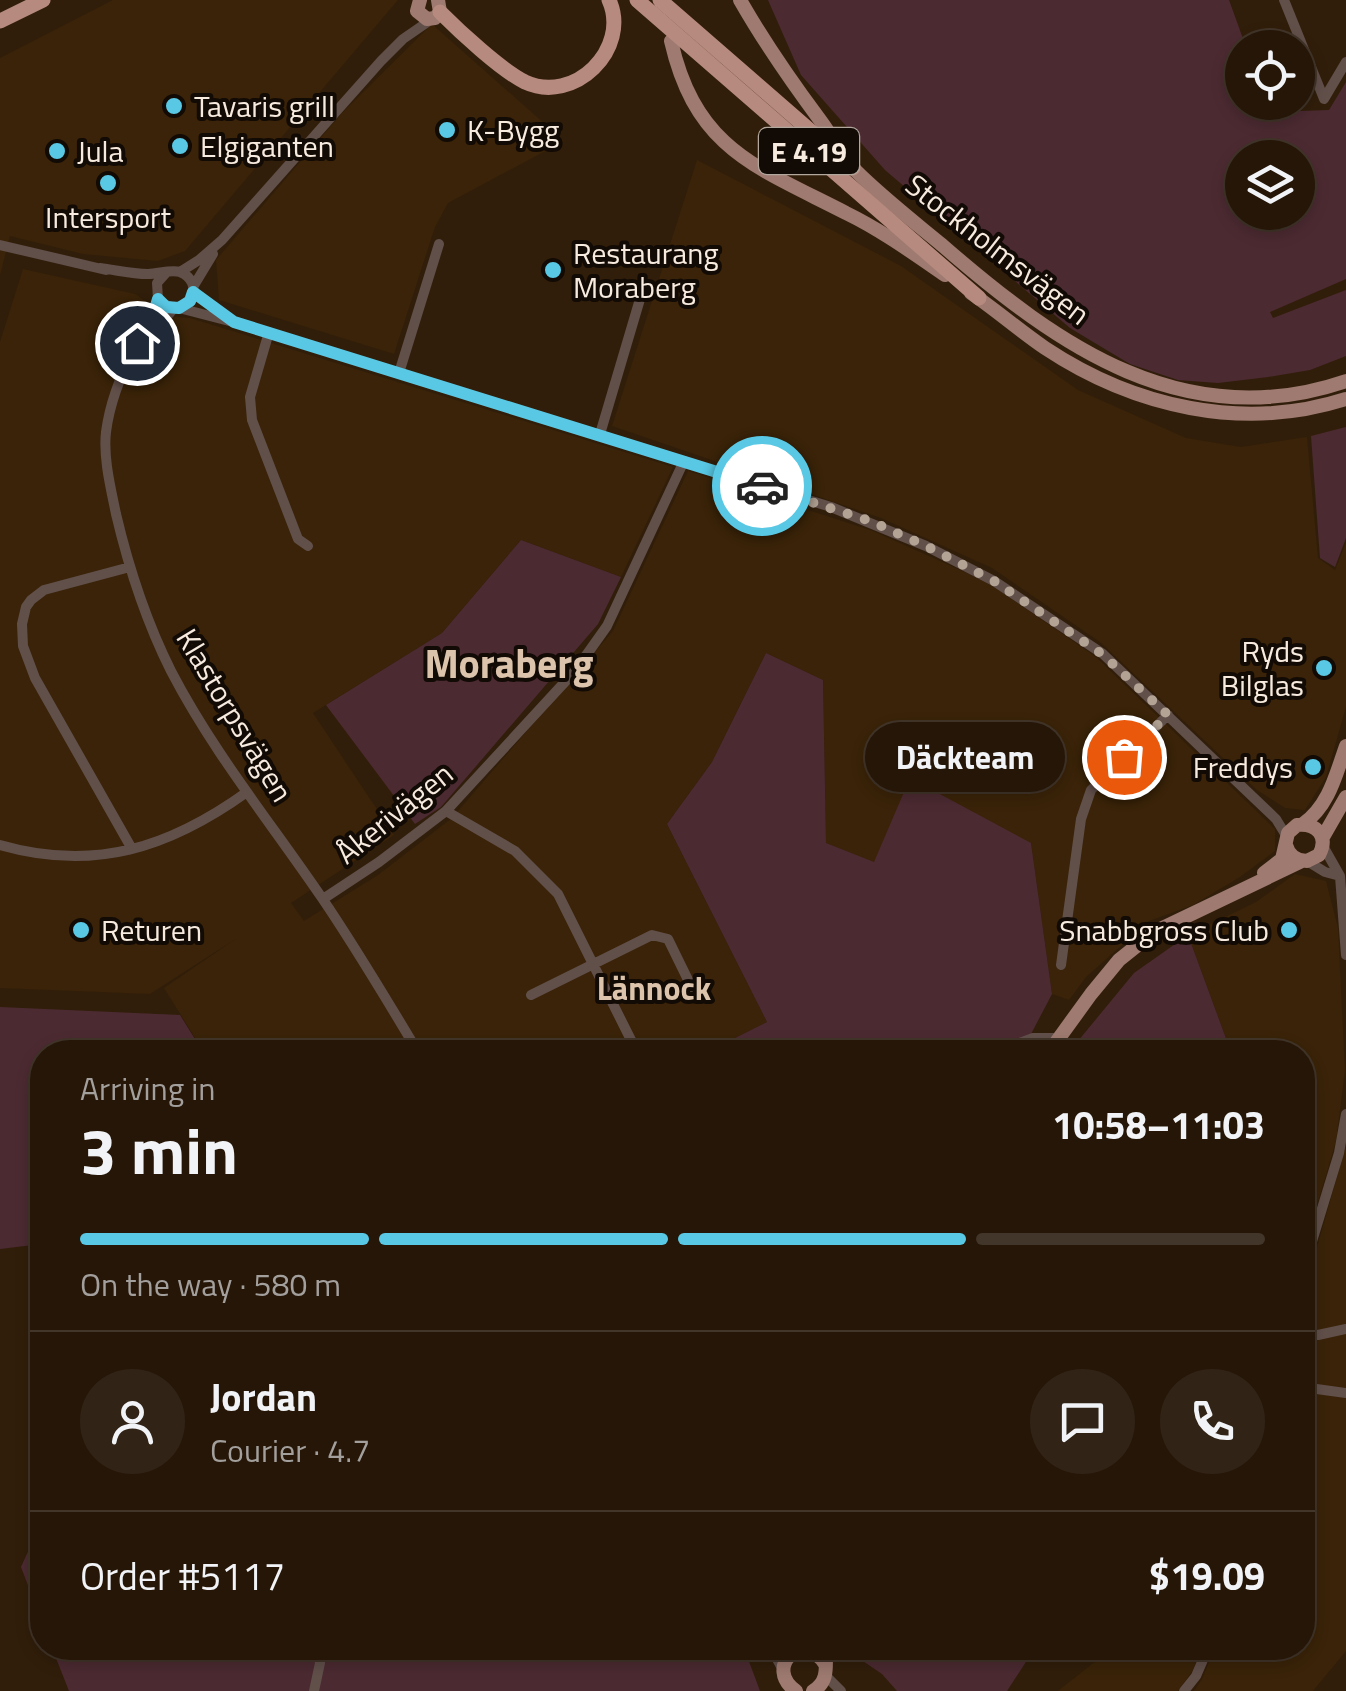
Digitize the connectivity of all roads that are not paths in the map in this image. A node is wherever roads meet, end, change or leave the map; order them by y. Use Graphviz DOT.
graph roads {
  1 [pos="28,0"];
  2 [pos="43,0"];
  3 [pos="608,0"];
  4 [pos="637,0"];
  5 [pos="660,0"];
  6 [pos="740,0"];
  7 [pos="1284,0"];
  8 [pos="419,5"];
  9 [pos="439,7"];
  10 [pos="0,18"];
  11 [pos="402,39"];
  12 [pos="672,42"];
  13 [pos="1346,62"];
  14 [pos="853,168"];
  15 [pos="222,240"];
  16 [pos="0,244"];
  17 [pos="440,244"];
  18 [pos="100,268"];
  19 [pos="180,272"];
  20 [pos="166,273"];
  21 [pos="644,289"];
  22 [pos="193,290"];
  23 [pos="157,294"];
  24 [pos="978,298"];
  25 [pos="176,309"];
  26 [pos="234,322"];
  27 [pos="269,332"];
  28 [pos="124,370"];
  29 [pos="399,372"];
  30 [pos="1346,381"];
  31 [pos="1346,398"];
  32 [pos="600,434"];
  33 [pos="684,460"];
  34 [pos="308,546"];
  35 [pos="130,566"];
  36 [pos="1168,715"];
  37 [pos="1346,746"];
  38 [pos="247,792"];
  39 [pos="1346,797"];
  40 [pos="446,811"];
  41 [pos="1276,818"];
  42 [pos="1300,824"];
  43 [pos="1286,841"];
  44 [pos="1323,842"];
  45 [pos="0,845"];
  46 [pos="132,849"];
  47 [pos="1304,861"];
  48 [pos="1343,876"];
  49 [pos="1248,886"];
  50 [pos="323,900"];
  51 [pos="1346,955"];
  52 [pos="594,963"];
  53 [pos="1061,965"];
  54 [pos="692,988"];
  55 [pos="531,995"];
  56 [pos="1058,1038"];
  57 [pos="410,1040"];
  58 [pos="632,1040"];
  59 [pos="1028,1040"];
  60 [pos="1346,1114"];
  61 [pos="1315,1231"];
  62 [pos="1346,1329"];
  63 [pos="1315,1334"];
  64 [pos="1315,1389"];
  65 [pos="1346,1393"];
  66 [pos="320,1660"];
  67 [pos="777,1660"];
  68 [pos="787,1660"];
  69 [pos="820,1660"];
  70 [pos="825,1660"];
  71 [pos="1203,1660"];
  72 [pos="783,1670"];
  73 [pos="825,1670"];
  74 [pos="791,1689"];
  75 [pos="314,1691"];
  76 [pos="813,1691"];
  77 [pos="841,1691"];
  78 [pos="1184,1691"];
  1 -- 10 [label="highway"];
  2 -- 10 [label="highway"];
  3 -- 9 [label="highway"];
  4 -- 24 [label="highway, E 4.19"];
  5 -- 14 [label="highway, E 4.19"];
  6 -- 14 [label="main road, Stockholmsvägen"];
  7 -- 13 [label="street"];
  8 -- 9 [label="main road"];
  8 -- 11 [label="street"];
  9 -- 11 [label="street"];
  11 -- 15 [label="street"];
  12 -- 24 [label="main road, Stockholmsvägen"];
  14 -- 30 [label="main road, Stockholmsvägen / E 4.19"];
  15 -- 19 [label="street"];
  15 -- 22 [label="street"];
  16 -- 18 [label="street"];
  17 -- 29 [label="street"];
  18 -- 20 [label="street"];
  18 -- 23 [label="street"];
  19 -- 20 [label="street"];
  19 -- 22 [label="street"];
  20 -- 23 [label="street"];
  21 -- 32 [label="street"];
  22 -- 25 [label="street"];
  22 -- 26 [label="street"];
  23 -- 25 [label="street"];
  23 -- 28 [label="street, Klastorpsvägen"];
  24 -- 31 [label="main road, Stockholmsvägen / E 4.19"];
  25 -- 26 [label="street"];
  25 -- 28 [label="street, Klastorpsvägen"];
  26 -- 27 [label="street"];
  27 -- 29 [label="street"];
  27 -- 34 [label="street"];
  28 -- 35 [label="street, Klastorpsvägen"];
  29 -- 32 [label="street"];
  32 -- 33 [label="street"];
  33 -- 36 [label="street"];
  33 -- 40 [label="street, Åkerivägen"];
  35 -- 38 [label="street, Klastorpsvägen"];
  35 -- 46 [label="street"];
  36 -- 41 [label="street"];
  36 -- 53 [label="street"];
  37 -- 42 [label="main road"];
  38 -- 46 [label="street"];
  38 -- 50 [label="street, Klastorpsvägen"];
  39 -- 44 [label="main road"];
  40 -- 50 [label="street, Åkerivägen"];
  40 -- 52 [label="street"];
  41 -- 42 [label="street"];
  41 -- 43 [label="street"];
  42 -- 43 [label="main road"];
  42 -- 44 [label="main road"];
  43 -- 47 [label="main road"];
  43 -- 49 [label="main road"];
  44 -- 47 [label="main road"];
  44 -- 48 [label="street"];
  45 -- 46 [label="street"];
  47 -- 48 [label="street"];
  47 -- 49 [label="main road"];
  48 -- 51 [label="street"];
  49 -- 56 [label="main road"];
  50 -- 57 [label="street, Klastorpsvägen"];
  52 -- 54 [label="street"];
  52 -- 55 [label="street"];
  52 -- 58 [label="street"];
  56 -- 59 [label="street"];
  60 -- 61 [label="street"];
  62 -- 63 [label="street"];
  64 -- 65 [label="street"];
  66 -- 75 [label="street"];
  67 -- 72 [label="street"];
  68 -- 72 [label="main road"];
  69 -- 73 [label="main road"];
  70 -- 73 [label="main road"];
  71 -- 78 [label="street"];
  72 -- 74 [label="main road"];
  73 -- 76 [label="main road"];
  73 -- 77 [label="street"];
}
